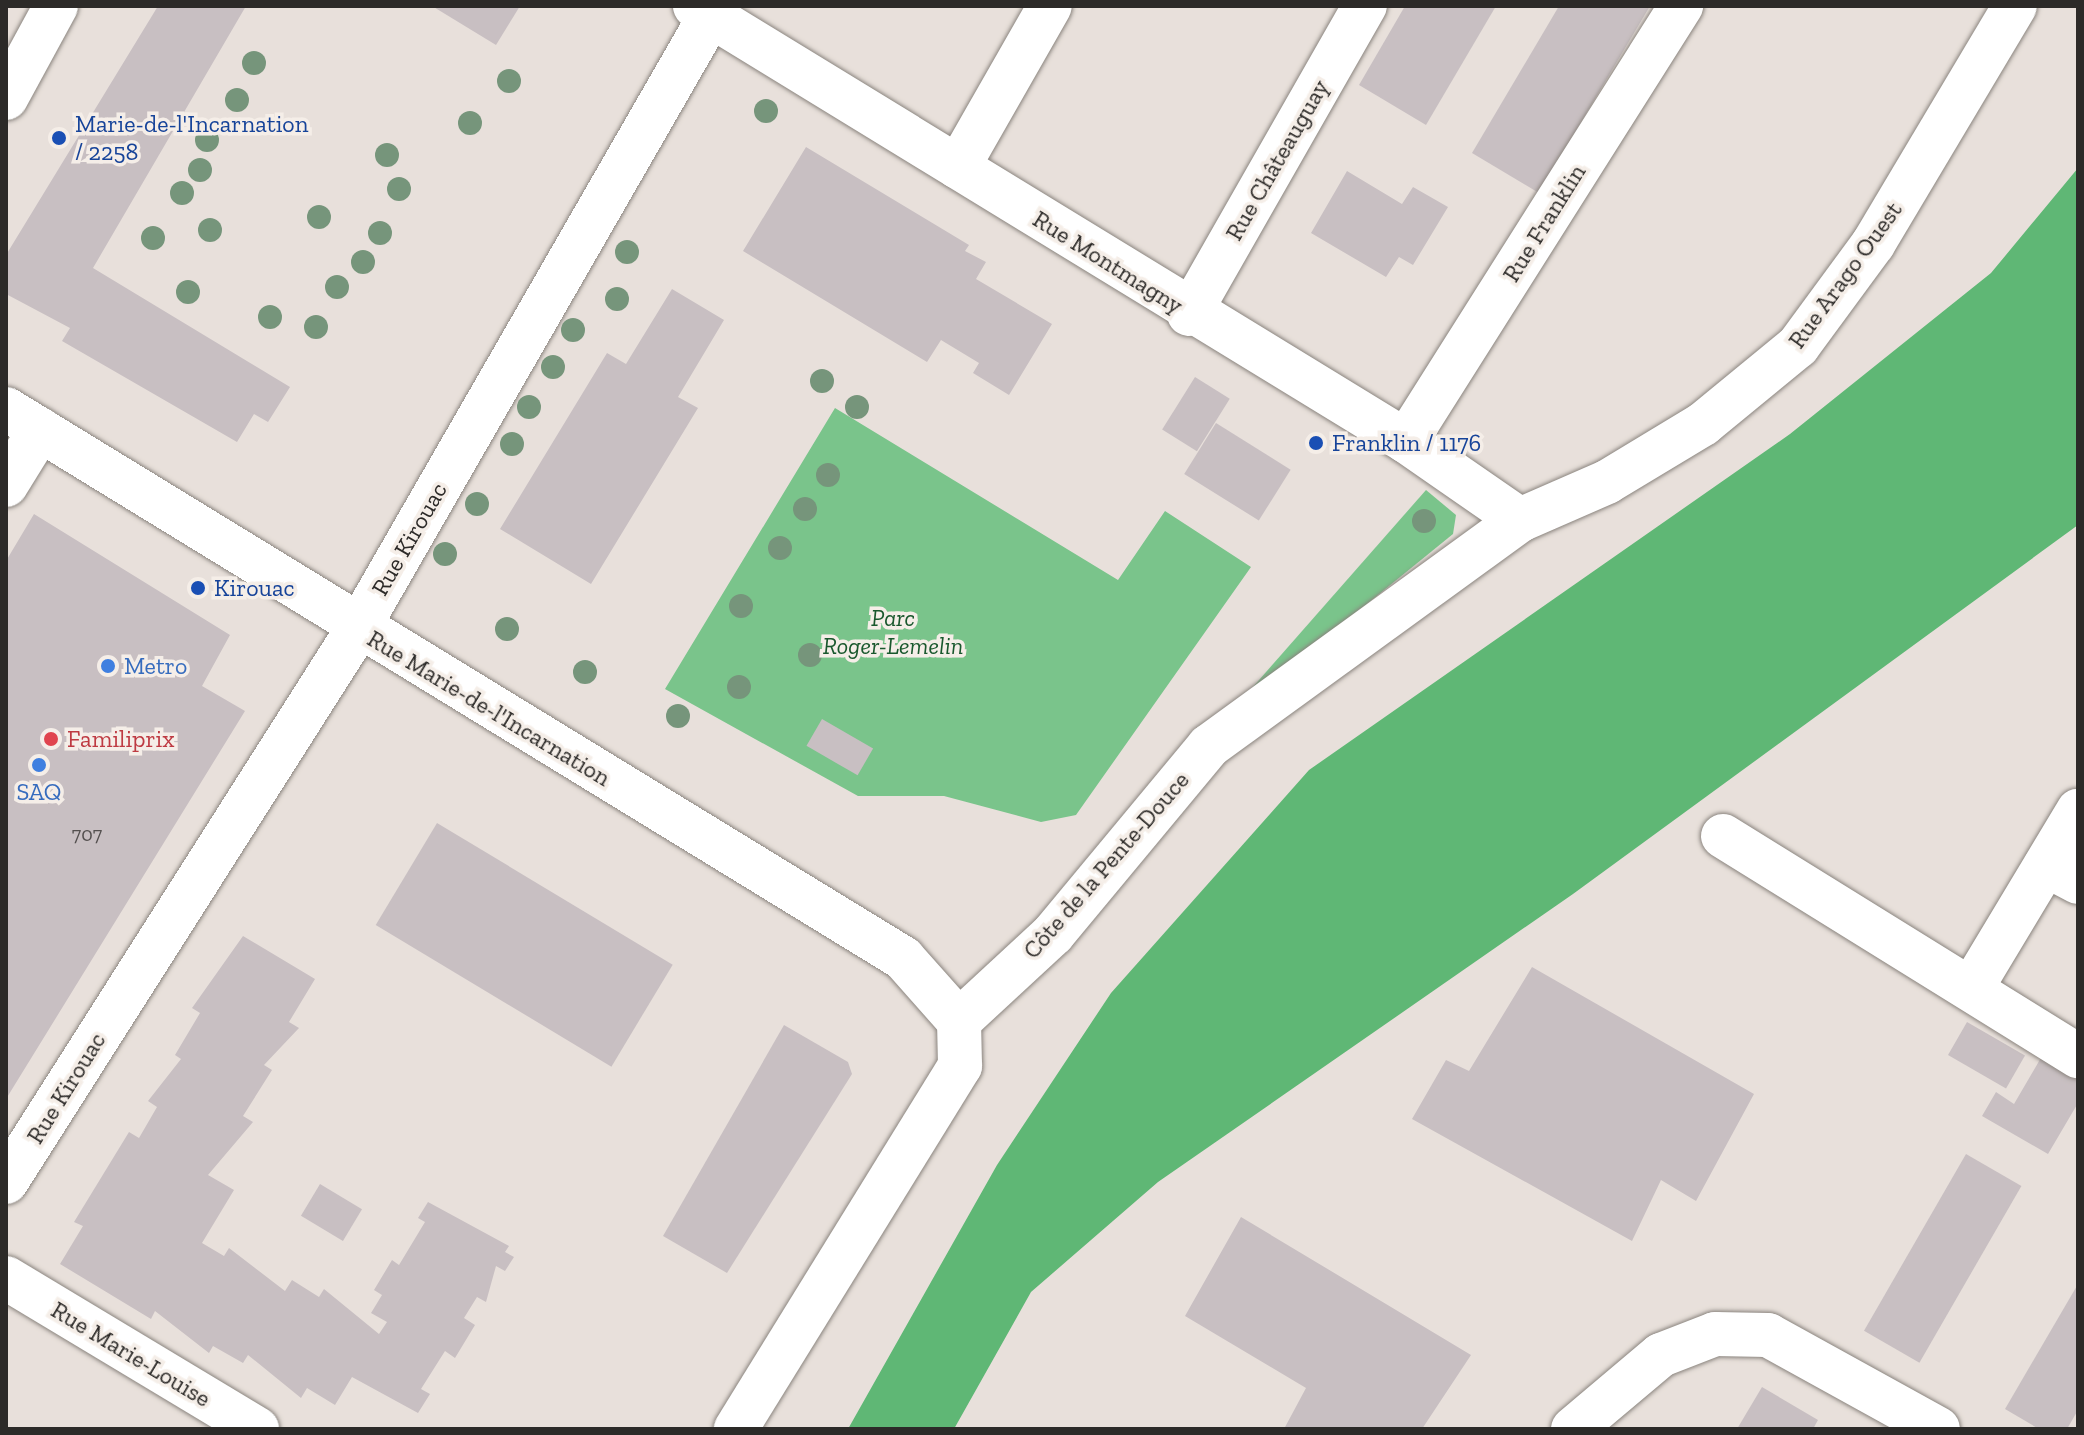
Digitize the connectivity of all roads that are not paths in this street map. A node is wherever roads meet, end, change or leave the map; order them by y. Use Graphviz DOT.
graph roads {
  1 [pos="56,6"];
  2 [pos="1050,6"];
  3 [pos="1365,6"];
  4 [pos="1681,6"];
  5 [pos="2015,6"];
  6 [pos="707,9"];
  7 [pos="6,98"];
  8 [pos="958,167"];
  9 [pos="1189,314"];
  10 [pos="23,420"];
  11 [pos="1406,441"];
  12 [pos="6,485"];
  13 [pos="1520,520"];
  14 [pos="357,630"];
  15 [pos="2078,811"];
  16 [pos="1723,836"];
  17 [pos="2062,874"];
  18 [pos="1971,989"];
  19 [pos="959,1021"];
  20 [pos="2078,1056"];
  21 [pos="6,1182"];
  22 [pos="6,1278"];
  23 [pos="257,1429"];
  24 [pos="736,1429"];
  25 [pos="1573,1429"];
  26 [pos="1938,1429"];
  1 -- 7 [label="street"];
  2 -- 8 [label="street"];
  3 -- 9 [label="street, Rue Châteauguay"];
  4 -- 11 [label="street, Rue Franklin"];
  5 -- 13 [label="street, Rue Arago Ouest"];
  6 -- 8 [label="street, Rue Montmagny"];
  6 -- 14 [label="street, Rue Kirouac"];
  8 -- 9 [label="street, Rue Montmagny"];
  9 -- 11 [label="street, Rue Montmagny"];
  10 -- 12 [label="street"];
  10 -- 14 [label="street, Rue Marie-de-l'Incarnation"];
  11 -- 13 [label="street, Rue Montmagny"];
  13 -- 19 [label="street, Côte de la Pente-Douce"];
  14 -- 19 [label="street, Rue Marie-de-l'Incarnation"];
  14 -- 21 [label="street, Rue Kirouac"];
  15 -- 17 [label="street"];
  16 -- 18 [label="street"];
  17 -- 18 [label="street"];
  18 -- 20 [label="street"];
  19 -- 24 [label="street"];
  22 -- 23 [label="street, Rue Marie-Louise"];
  25 -- 26 [label="street"];
}
